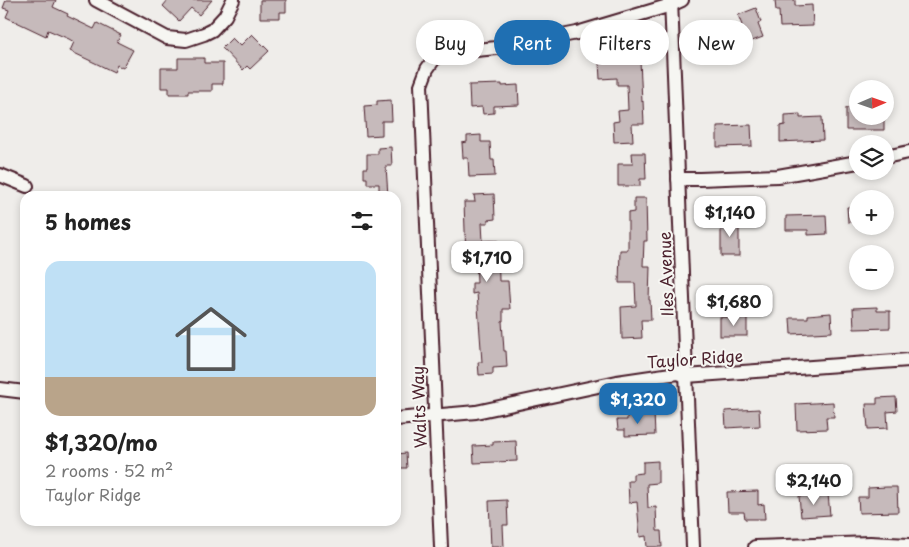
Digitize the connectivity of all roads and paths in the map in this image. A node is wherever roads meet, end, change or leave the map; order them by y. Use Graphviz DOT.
graph roads {
  1 [pos="96,0"];
  2 [pos="233,0"];
  3 [pos="675,2"];
  4 [pos="909,152"];
  5 [pos="894,155"];
  6 [pos="849,164"];
  7 [pos="0,175"];
  8 [pos="678,179"];
  9 [pos="27,186"];
  10 [pos="909,360"];
  11 [pos="686,376"];
  12 [pos="0,389"];
  13 [pos="20,391"];
  14 [pos="435,416"];
  15 [pos="401,419"];
  16 [pos="909,545"];
  17 [pos="441,547"];
  18 [pos="694,547"];
  19 [pos="755,547"];
  1 -- 2 [label="street"];
  3 -- 8 [label="street, Iles Avenue"];
  3 -- 14 [label="street, Walts Way"];
  4 -- 5 [label="street"];
  6 -- 8 [label="street"];
  7 -- 9 [label="street"];
  8 -- 11 [label="street, Iles Avenue"];
  10 -- 11 [label="street, Taylor Ridge"];
  11 -- 14 [label="street, Taylor Ridge"];
  11 -- 18 [label="street, Iles Avenue"];
  12 -- 13 [label="street"];
  14 -- 15 [label="street, Taylor Ridge"];
  14 -- 17 [label="street, Walts Way"];
  16 -- 19 [label="street"];
}
